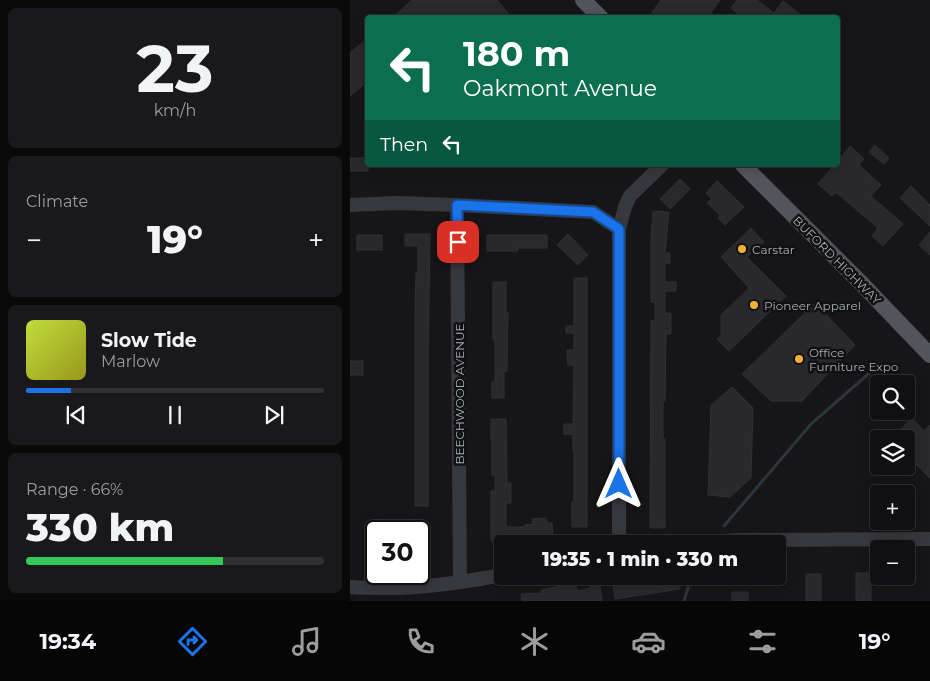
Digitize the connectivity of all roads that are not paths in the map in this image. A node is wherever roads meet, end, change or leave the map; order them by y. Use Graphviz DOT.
graph roads {
  1 [pos="583,0"];
  2 [pos="598,15"];
  3 [pos="660,167"];
  4 [pos="745,167"];
  5 [pos="350,205"];
  6 [pos="457,205"];
  7 [pos="619,229"];
  8 [pos="930,355"];
  9 [pos="619,535"];
  10 [pos="930,539"];
  11 [pos="786,540"];
  12 [pos="494,576"];
  13 [pos="460,582"];
  14 [pos="350,587"];
  1 -- 2 [label="main road"];
  3 -- 7 [label="street"];
  4 -- 8 [label="main road, BUFORD HIGHWAY"];
  5 -- 6 [label="street"];
  6 -- 7 [label="street"];
  6 -- 13 [label="street, BEECHWOOD AVENUE"];
  7 -- 9 [label="street"];
  10 -- 11 [label="street"];
  12 -- 13 [label="street"];
  13 -- 14 [label="street"];
}
